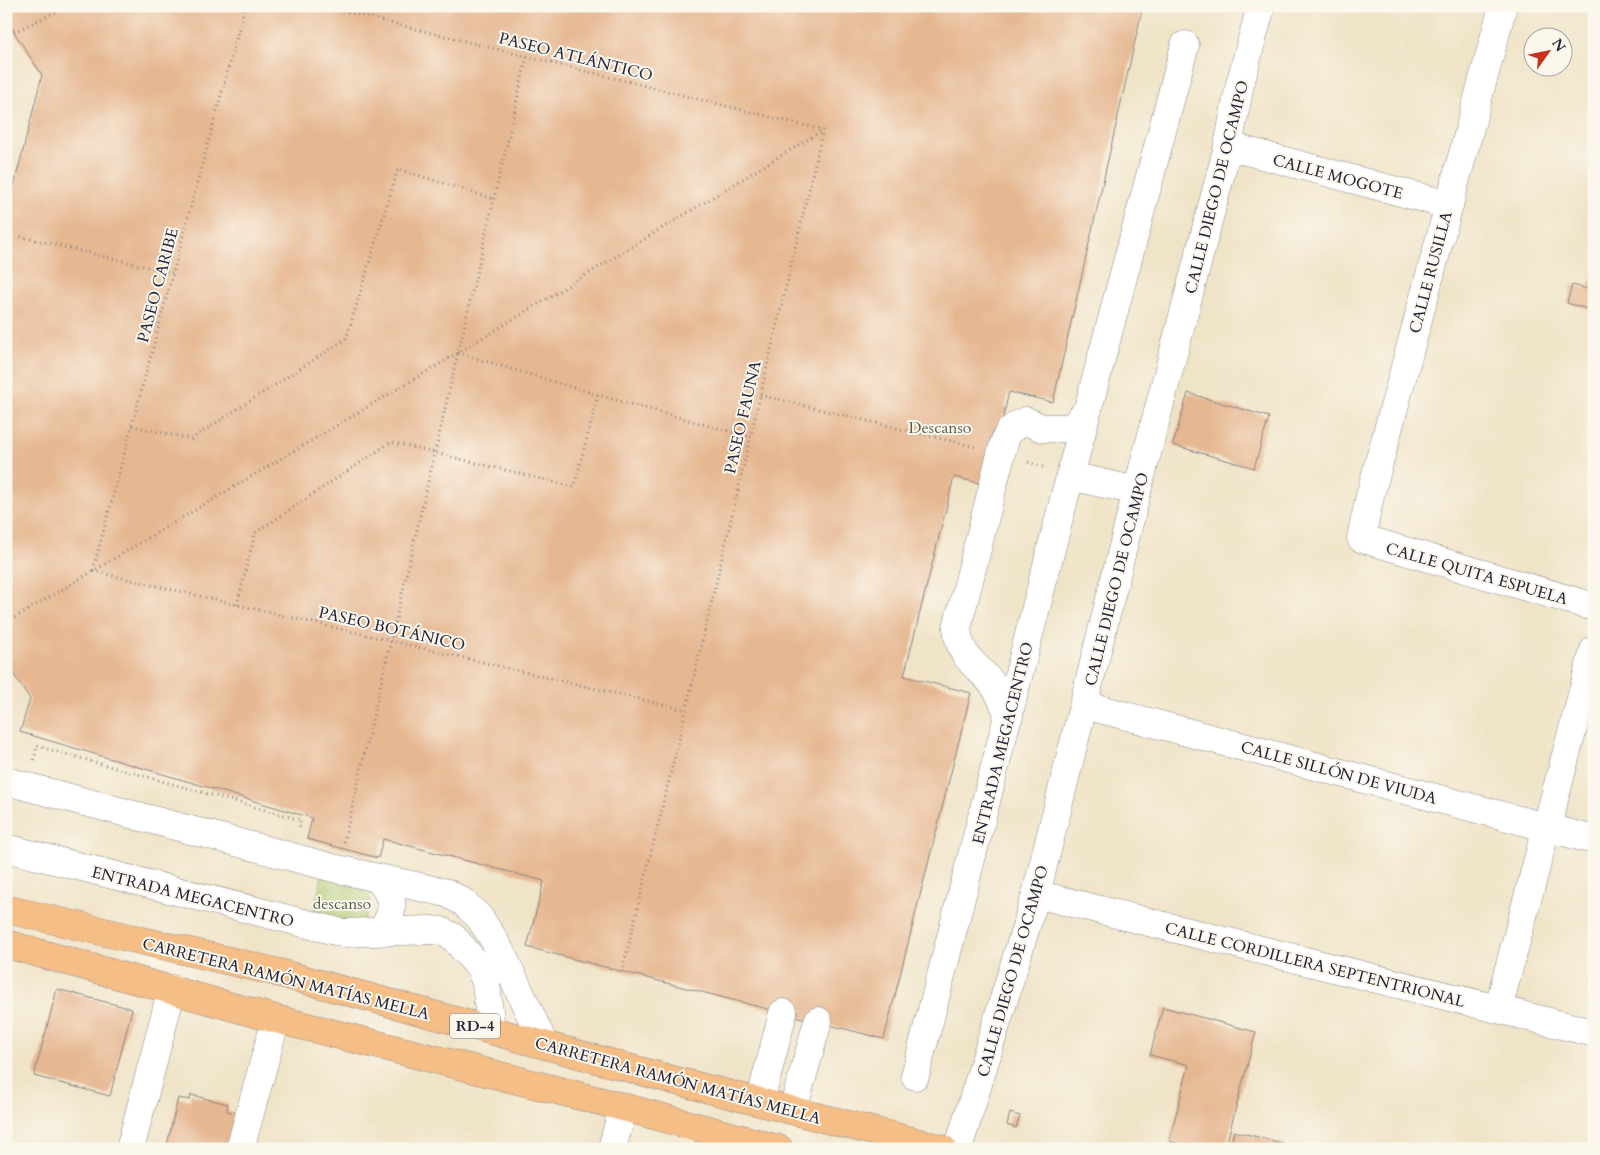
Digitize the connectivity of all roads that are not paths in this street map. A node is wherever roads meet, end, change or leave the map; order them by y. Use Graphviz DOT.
graph roads {
  1 [pos="1262,6"];
  2 [pos="1503,6"];
  3 [pos="1185,45"];
  4 [pos="1228,146"];
  5 [pos="1449,205"];
  6 [pos="1088,409"];
  7 [pos="1070,476"];
  8 [pos="1137,491"];
  9 [pos="1361,538"];
  10 [pos="1594,607"];
  11 [pos="1594,650"];
  12 [pos="1085,705"];
  13 [pos="1009,716"];
  14 [pos="6,781"];
  15 [pos="1546,827"];
  16 [pos="1594,840"];
  17 [pos="6,848"];
  18 [pos="378,878"];
  19 [pos="1036,894"];
  20 [pos="6,909"];
  21 [pos="381,931"];
  22 [pos="6,944"];
  23 [pos="172,989"];
  24 [pos="1498,1009"];
  25 [pos="783,1013"];
  26 [pos="276,1019"];
  27 [pos="818,1022"];
  28 [pos="491,1030"];
  29 [pos="1594,1033"];
  30 [pos="544,1044"];
  31 [pos="916,1076"];
  32 [pos="760,1102"];
  33 [pos="623,1107"];
  34 [pos="793,1110"];
  35 [pos="130,1149"];
  36 [pos="240,1149"];
  37 [pos="612,1149"];
  38 [pos="779,1149"];
  39 [pos="943,1149"];
  40 [pos="958,1149"];
  1 -- 4 [label="street, CALLE DIEGO DE OCAMPO"];
  2 -- 5 [label="street, CALLE RUSILLA"];
  3 -- 6 [label="street, ENTRADA MEGACENTRO"];
  4 -- 5 [label="street, CALLE MOGOTE"];
  4 -- 8 [label="street, CALLE DIEGO DE OCAMPO"];
  5 -- 9 [label="street, CALLE RUSILLA"];
  6 -- 7 [label="street, ENTRADA MEGACENTRO"];
  6 -- 13 [label="street"];
  7 -- 8 [label="street"];
  7 -- 13 [label="street, ENTRADA MEGACENTRO"];
  8 -- 12 [label="street, CALLE DIEGO DE OCAMPO"];
  9 -- 10 [label="street, CALLE QUITA ESPUELA"];
  11 -- 15 [label="street"];
  12 -- 15 [label="street, CALLE SILLÓN DE VIUDA"];
  12 -- 19 [label="street, CALLE DIEGO DE OCAMPO"];
  13 -- 31 [label="street, ENTRADA MEGACENTRO"];
  14 -- 18 [label="street"];
  15 -- 16 [label="street, CALLE SILLÓN DE VIUDA"];
  15 -- 24 [label="street"];
  17 -- 21 [label="street, ENTRADA MEGACENTRO"];
  18 -- 21 [label="street"];
  18 -- 30 [label="street"];
  19 -- 24 [label="street, CALLE CORDILLERA SEPTENTRIONAL"];
  19 -- 40 [label="street, CALLE DIEGO DE OCAMPO"];
  20 -- 28 [label="main road, CARRETERA RAMÓN MATÍAS MELLA / RD-4"];
  21 -- 28 [label="street, ENTRADA MEGACENTRO"];
  22 -- 23 [label="main road, RD-4"];
  23 -- 26 [label="main road, RD-4"];
  23 -- 35 [label="street"];
  24 -- 29 [label="street, CALLE CORDILLERA SEPTENTRIONAL"];
  25 -- 32 [label="street"];
  26 -- 33 [label="main road, RD-4"];
  26 -- 36 [label="street"];
  27 -- 34 [label="street"];
  28 -- 30 [label="main road, CARRETERA RAMÓN MATÍAS MELLA / RD-4"];
  30 -- 32 [label="main road, CARRETERA RAMÓN MATÍAS MELLA / RD-4"];
  32 -- 34 [label="main road, CARRETERA RAMÓN MATÍAS MELLA / RD-4"];
  33 -- 37 [label="street"];
  33 -- 38 [label="main road, RD-4"];
  34 -- 39 [label="main road, CARRETERA RAMÓN MATÍAS MELLA / RD-4"];
}
